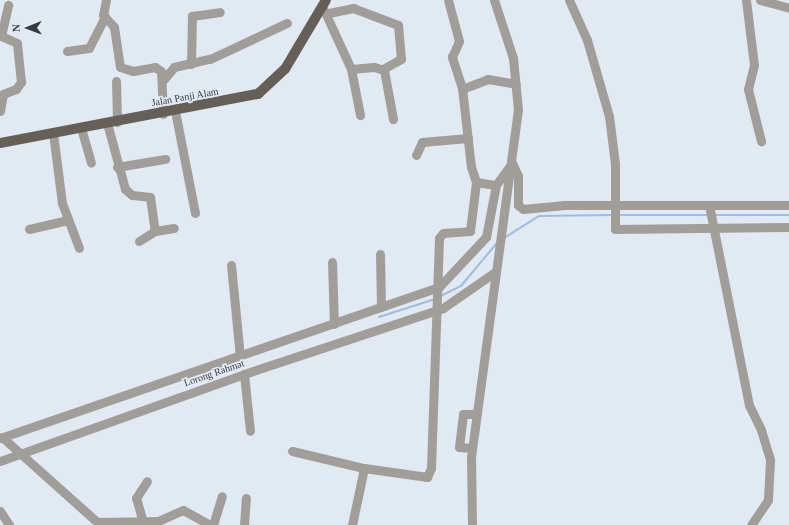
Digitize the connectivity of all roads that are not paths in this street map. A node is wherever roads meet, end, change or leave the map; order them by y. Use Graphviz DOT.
graph roads {
  1 [pos="106,0"];
  2 [pos="448,0"];
  3 [pos="494,0"];
  4 [pos="569,0"];
  5 [pos="746,0"];
  6 [pos="760,0"];
  7 [pos="351,4"];
  8 [pos="8,5"];
  9 [pos="325,7"];
  10 [pos="789,8"];
  11 [pos="220,12"];
  12 [pos="105,17"];
  13 [pos="287,23"];
  14 [pos="67,51"];
  15 [pos="191,64"];
  16 [pos="351,69"];
  17 [pos="383,69"];
  18 [pos="164,79"];
  19 [pos="116,81"];
  20 [pos="516,84"];
  21 [pos="462,89"];
  22 [pos="2,92"];
  23 [pos="0,111"];
  24 [pos="175,111"];
  25 [pos="163,114"];
  26 [pos="360,115"];
  27 [pos="393,119"];
  28 [pos="117,122"];
  29 [pos="107,123"];
  30 [pos="81,128"];
  31 [pos="53,133"];
  32 [pos="468,138"];
  33 [pos="761,140"];
  34 [pos="0,142"];
  35 [pos="416,155"];
  36 [pos="165,159"];
  37 [pos="512,163"];
  38 [pos="91,164"];
  39 [pos="117,167"];
  40 [pos="476,182"];
  41 [pos="496,185"];
  42 [pos="615,204"];
  43 [pos="709,205"];
  44 [pos="789,205"];
  45 [pos="195,214"];
  46 [pos="68,220"];
  47 [pos="491,220"];
  48 [pos="473,221"];
  49 [pos="174,228"];
  50 [pos="789,228"];
  51 [pos="29,229"];
  52 [pos="713,229"];
  53 [pos="155,231"];
  54 [pos="139,241"];
  55 [pos="79,248"];
  56 [pos="380,254"];
  57 [pos="332,262"];
  58 [pos="231,265"];
  59 [pos="495,272"];
  60 [pos="439,288"];
  61 [pos="381,307"];
  62 [pos="438,308"];
  63 [pos="334,324"];
  64 [pos="240,357"];
  65 [pos="244,374"];
  66 [pos="477,414"];
  67 [pos="250,431"];
  68 [pos="2,438"];
  69 [pos="472,448"];
  70 [pos="292,451"];
  71 [pos="20,455"];
  72 [pos="0,461"];
  73 [pos="364,468"];
  74 [pos="147,481"];
  75 [pos="222,496"];
  76 [pos="246,498"];
  77 [pos="0,511"];
  78 [pos="148,523"];
  79 [pos="8,525"];
  80 [pos="212,525"];
  81 [pos="244,525"];
  82 [pos="352,525"];
  83 [pos="472,525"];
  84 [pos="751,525"];
  1 -- 12 [label="street"];
  2 -- 21 [label="street"];
  3 -- 20 [label="street"];
  4 -- 42 [label="street"];
  5 -- 33 [label="street"];
  6 -- 10 [label="street"];
  7 -- 9 [label="street"];
  7 -- 17 [label="street"];
  8 -- 22 [label="street"];
  9 -- 16 [label="street"];
  9 -- 24 [label="main road, Jalan Panji Alam"];
  11 -- 15 [label="street"];
  12 -- 14 [label="street"];
  12 -- 18 [label="street"];
  13 -- 15 [label="street"];
  15 -- 18 [label="street"];
  16 -- 17 [label="street"];
  16 -- 26 [label="street"];
  17 -- 27 [label="street"];
  18 -- 25 [label="street"];
  19 -- 28 [label="street"];
  20 -- 21 [label="street"];
  20 -- 37 [label="street"];
  21 -- 32 [label="street"];
  22 -- 23 [label="street"];
  24 -- 25 [label="main road, Jalan Panji Alam"];
  24 -- 45 [label="street"];
  25 -- 28 [label="main road, Jalan Panji Alam"];
  28 -- 29 [label="main road, Jalan Panji Alam"];
  29 -- 30 [label="main road, Jalan Panji Alam"];
  29 -- 39 [label="street"];
  30 -- 31 [label="main road, Jalan Panji Alam"];
  30 -- 38 [label="street"];
  31 -- 34 [label="main road, Jalan Panji Alam"];
  31 -- 46 [label="street"];
  32 -- 35 [label="street"];
  32 -- 40 [label="street"];
  36 -- 39 [label="street"];
  37 -- 41 [label="street"];
  37 -- 42 [label="street"];
  37 -- 59 [label="street"];
  39 -- 53 [label="street"];
  40 -- 41 [label="street"];
  40 -- 48 [label="street"];
  41 -- 47 [label="street"];
  42 -- 43 [label="street"];
  42 -- 52 [label="street"];
  43 -- 44 [label="street"];
  43 -- 52 [label="street"];
  46 -- 51 [label="street"];
  46 -- 55 [label="street"];
  47 -- 48 [label="street"];
  47 -- 60 [label="street"];
  48 -- 60 [label="street"];
  49 -- 53 [label="street"];
  50 -- 52 [label="street"];
  52 -- 84 [label="street"];
  53 -- 54 [label="street"];
  56 -- 61 [label="street"];
  57 -- 63 [label="street"];
  58 -- 64 [label="street"];
  59 -- 62 [label="street, Lorong Rahmat"];
  59 -- 66 [label="street"];
  60 -- 61 [label="street"];
  60 -- 62 [label="street"];
  61 -- 63 [label="street"];
  62 -- 65 [label="street, Lorong Rahmat"];
  62 -- 73 [label="street"];
  63 -- 64 [label="street"];
  64 -- 68 [label="street"];
  65 -- 67 [label="street"];
  65 -- 71 [label="street, Lorong Rahmat"];
  66 -- 69 [label="street"];
  66 -- 69 [label="street"];
  68 -- 71 [label="street"];
  69 -- 83 [label="street"];
  70 -- 73 [label="street"];
  71 -- 72 [label="street, Lorong Rahmat"];
  71 -- 78 [label="street"];
  73 -- 82 [label="street"];
  74 -- 78 [label="street"];
  75 -- 80 [label="street"];
  76 -- 81 [label="street"];
  77 -- 79 [label="street"];
  78 -- 80 [label="street"];
}
